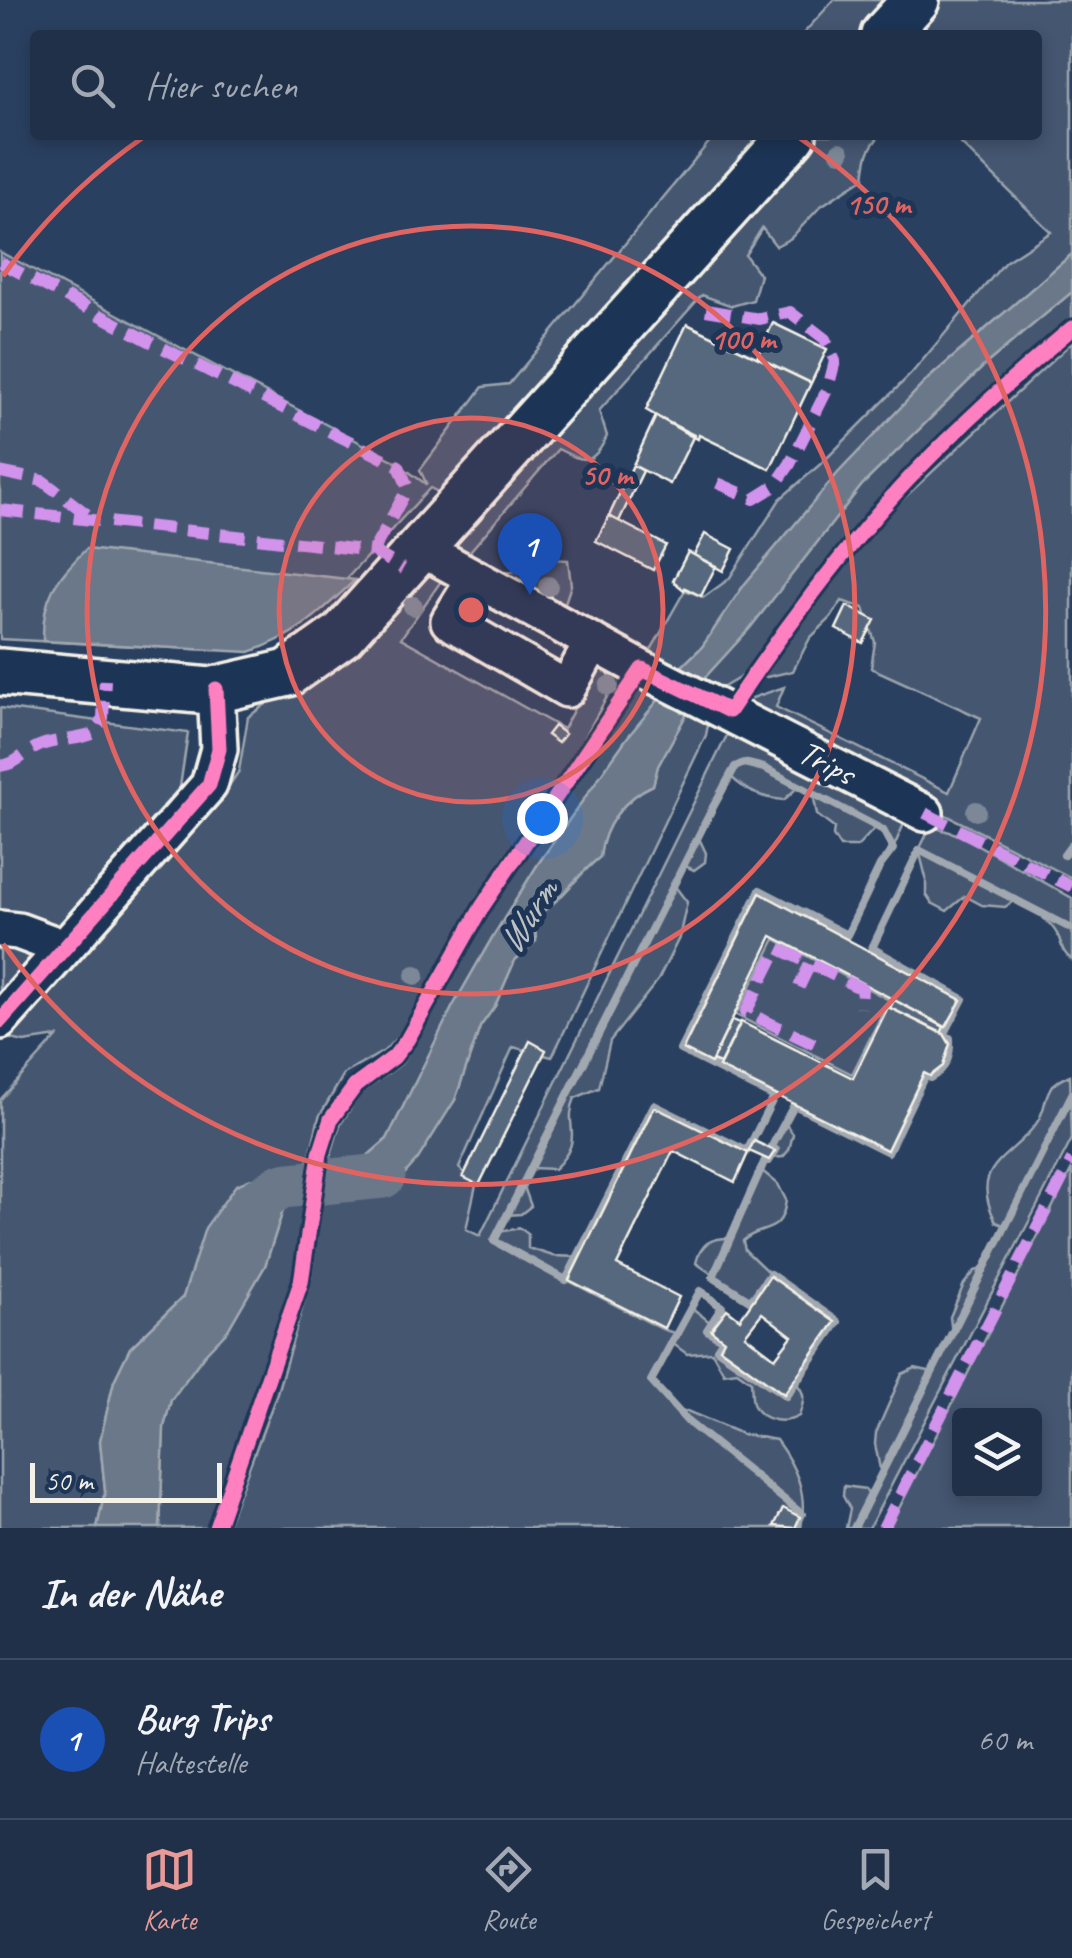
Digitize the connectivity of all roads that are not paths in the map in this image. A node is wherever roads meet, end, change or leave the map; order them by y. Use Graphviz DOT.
graph roads {
  1 [pos="916,0"];
  2 [pos="889,30"];
  3 [pos="789,140"];
  4 [pos="422,549"];
  5 [pos="476,578"];
  6 [pos="594,642"];
  7 [pos="0,672"];
  8 [pos="216,690"];
  9 [pos="925,813"];
  10 [pos="0,928"];
  11 [pos="64,948"];
  12 [pos="0,1021"];
  1 -- 2 [label="main road"];
  3 -- 4 [label="main road"];
  4 -- 5 [label="street, Trips"];
  4 -- 8 [label="main road"];
  5 -- 6 [label="street, Trips"];
  5 -- 6 [label="street"];
  6 -- 9 [label="street, Trips"];
  7 -- 8 [label="main road"];
  8 -- 11 [label="street"];
  10 -- 11 [label="street"];
  11 -- 12 [label="street"];
}
